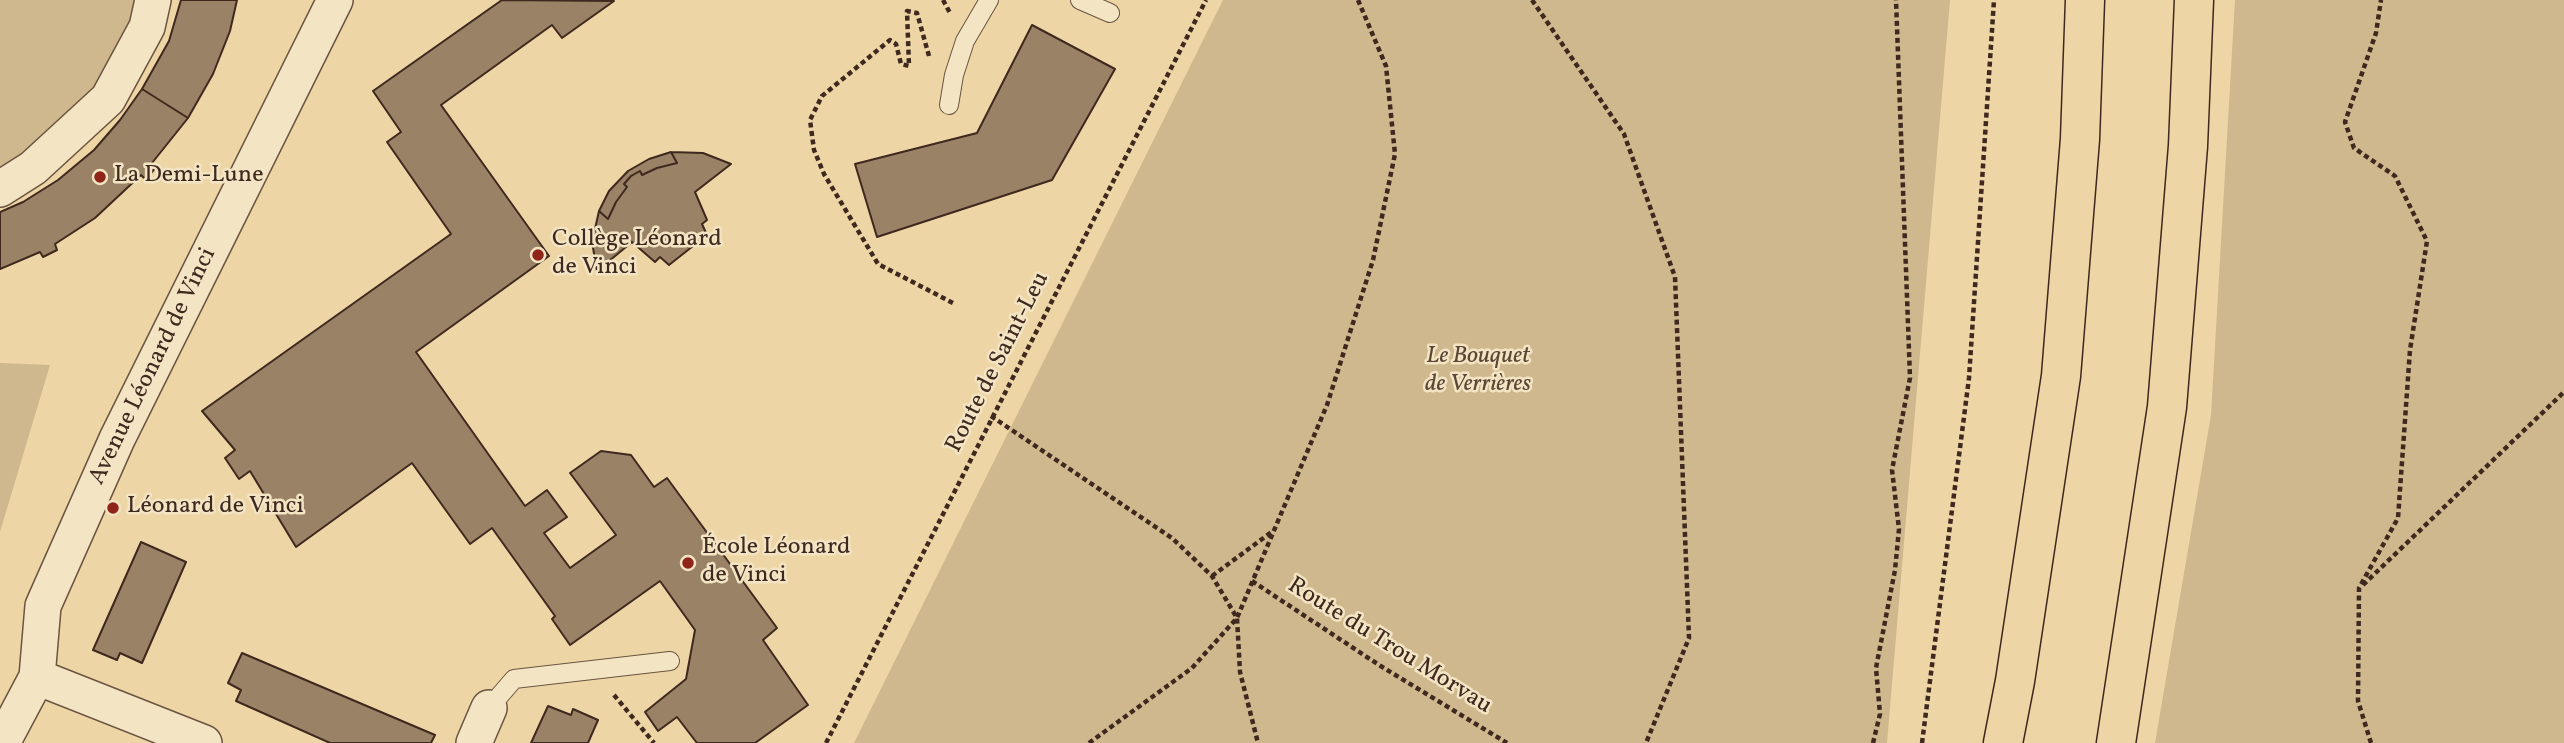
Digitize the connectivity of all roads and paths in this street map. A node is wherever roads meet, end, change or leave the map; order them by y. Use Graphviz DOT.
graph roads {
  1 [pos="153,0"];
  2 [pos="335,0"];
  3 [pos="989,0"];
  4 [pos="1080,0"];
  5 [pos="1206,0"];
  6 [pos="1358,0"];
  7 [pos="1532,0"];
  8 [pos="1896,0"];
  9 [pos="1994,0"];
  10 [pos="2085,0"];
  11 [pos="2194,0"];
  12 [pos="2381,0"];
  13 [pos="1110,13"];
  14 [pos="954,75"];
  15 [pos="949,105"];
  16 [pos="0,189"];
  17 [pos="953,303"];
  18 [pos="2564,392"];
  19 [pos="991,416"];
  20 [pos="1274,530"];
  21 [pos="1212,576"];
  22 [pos="1252,581"];
  23 [pos="2359,588"];
  24 [pos="1237,618"];
  25 [pos="670,661"];
  26 [pos="594,670"];
  27 [pos="37,677"];
  28 [pos="489,708"];
  29 [pos="2,743"];
  30 [pos="204,743"];
  31 [pos="474,743"];
  32 [pos="654,743"];
  33 [pos="825,743"];
  34 [pos="1089,743"];
  35 [pos="1258,743"];
  36 [pos="1507,743"];
  37 [pos="1646,743"];
  38 [pos="1873,743"];
  39 [pos="1922,743"];
  40 [pos="2003,743"];
  41 [pos="2116,743"];
  42 [pos="2371,743"];
  1 -- 16 [label="street"];
  2 -- 27 [label="street, Avenue Léonard de Vinci"];
  3 -- 14 [label="lane"];
  4 -- 13 [label="lane"];
  5 -- 19 [label="path, Route de Saint-Leu"];
  6 -- 20 [label="path"];
  7 -- 37 [label="path"];
  8 -- 38 [label="path"];
  9 -- 39 [label="path"];
  10 -- 40 [label="highway"];
  11 -- 41 [label="highway"];
  12 -- 23 [label="path"];
  14 -- 15 [label="lane"];
  14 -- 17 [label="path"];
  18 -- 23 [label="path"];
  19 -- 21 [label="path"];
  19 -- 33 [label="path, Route de Saint-Leu"];
  20 -- 21 [label="path"];
  20 -- 22 [label="path"];
  21 -- 24 [label="path"];
  22 -- 24 [label="path"];
  22 -- 36 [label="path, Route du Trou Morvau"];
  23 -- 42 [label="path"];
  24 -- 34 [label="path"];
  24 -- 35 [label="path"];
  25 -- 26 [label="lane"];
  26 -- 28 [label="lane"];
  26 -- 32 [label="path"];
  27 -- 29 [label="street, Avenue Léonard de Vinci"];
  27 -- 30 [label="street"];
  28 -- 31 [label="street"];
}
